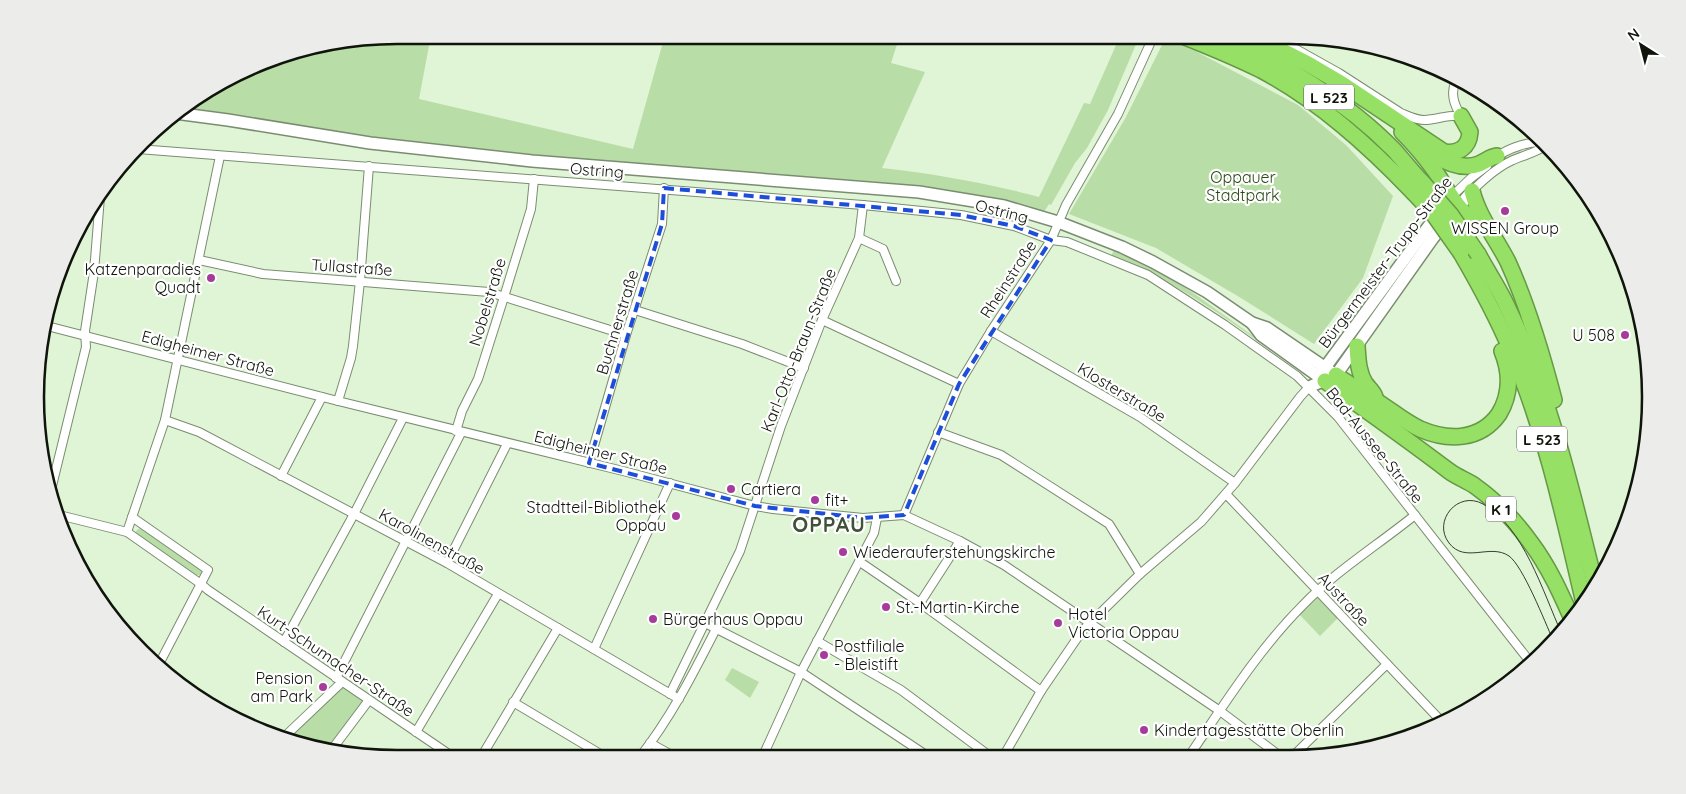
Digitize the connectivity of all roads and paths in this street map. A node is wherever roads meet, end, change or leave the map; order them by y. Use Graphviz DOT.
graph roads {
  1 [pos="1150,44"];
  2 [pos="1202,44"];
  3 [pos="1239,44"];
  4 [pos="1269,44"];
  5 [pos="1287,44"];
  6 [pos="1455,85"];
  7 [pos="1378,108"];
  8 [pos="186,114"];
  9 [pos="1461,116"];
  10 [pos="1534,143"];
  11 [pos="1415,145"];
  12 [pos="1541,149"];
  13 [pos="145,150"];
  14 [pos="220,156"];
  15 [pos="1497,156"];
  16 [pos="369,166"];
  17 [pos="534,179"];
  18 [pos="1417,187"];
  19 [pos="664,188"];
  20 [pos="1472,191"];
  21 [pos="1454,202"];
  22 [pos="863,205"];
  23 [pos="99,207"];
  24 [pos="1058,222"];
  25 [pos="1486,226"];
  26 [pos="859,238"];
  27 [pos="1050,240"];
  28 [pos="199,260"];
  29 [pos="360,281"];
  30 [pos="896,281"];
  31 [pos="504,297"];
  32 [pos="635,310"];
  33 [pos="1494,314"];
  34 [pos="822,320"];
  35 [pos="51,327"];
  36 [pos="991,330"];
  37 [pos="626,335"];
  38 [pos="86,336"];
  39 [pos="1357,346"];
  40 [pos="178,360"];
  41 [pos="804,368"];
  42 [pos="1326,375"];
  43 [pos="959,384"];
  44 [pos="1310,387"];
  45 [pos="322,397"];
  46 [pos="338,401"];
  47 [pos="1376,401"];
  48 [pos="403,418"];
  49 [pos="165,420"];
  50 [pos="1555,431"];
  51 [pos="458,432"];
  52 [pos="938,432"];
  53 [pos="507,444"];
  54 [pos="589,463"];
  55 [pos="281,476"];
  56 [pos="54,478"];
  57 [pos="670,483"];
  58 [pos="1235,483"];
  59 [pos="1226,494"];
  60 [pos="755,506"];
  61 [pos="354,514"];
  62 [pos="904,515"];
  63 [pos="1415,515"];
  64 [pos="64,516"];
  65 [pos="132,517"];
  66 [pos="877,518"];
  67 [pos="127,532"];
  68 [pos="405,541"];
  69 [pos="960,541"];
  70 [pos="860,562"];
  71 [pos="447,563"];
  72 [pos="1140,574"];
  73 [pos="1593,577"];
  74 [pos="202,584"];
  75 [pos="1318,591"];
  76 [pos="498,594"];
  77 [pos="1582,594"];
  78 [pos="920,603"];
  79 [pos="1569,612"];
  80 [pos="1090,622"];
  81 [pos="705,623"];
  82 [pos="558,628"];
  83 [pos="716,629"];
  84 [pos="817,641"];
  85 [pos="284,642"];
  86 [pos="594,649"];
  87 [pos="1527,658"];
  88 [pos="161,660"];
  89 [pos="1387,664"];
  90 [pos="801,672"];
  91 [pos="339,680"];
  92 [pos="1040,691"];
  93 [pos="670,694"];
  94 [pos="678,699"];
  95 [pos="369,700"];
  96 [pos="513,702"];
  97 [pos="1220,711"];
  98 [pos="1438,717"];
  99 [pos="416,732"];
  100 [pos="287,733"];
  101 [pos="650,743"];
  102 [pos="336,744"];
  103 [pos="443,750"];
  104 [pos="485,750"];
  105 [pos="594,750"];
  106 [pos="645,750"];
  107 [pos="663,750"];
  108 [pos="766,750"];
  109 [pos="918,750"];
  110 [pos="982,750"];
  111 [pos="1007,750"];
  112 [pos="1193,750"];
  113 [pos="1272,750"];
  114 [pos="1299,750"];
  1 -- 24 [label="street, Rheinstraße"];
  2 -- 18 [label="highway, L 523"];
  3 -- 18 [label="highway, L 523"];
  4 -- 7 [label="highway"];
  5 -- 9 [label="street"];
  6 -- 9 [label="street"];
  7 -- 9 [label="highway"];
  7 -- 11 [label="highway"];
  8 -- 24 [label="street, K 1"];
  10 -- 15 [label="street, Bürgermeister-Trupp-Straße"];
  11 -- 15 [label="highway"];
  11 -- 21 [label="highway"];
  12 -- 20 [label="street, Bürgermeister-Trupp-Straße"];
  13 -- 14 [label="street, Ostring"];
  14 -- 16 [label="street, Ostring"];
  14 -- 28 [label="street"];
  15 -- 21 [label="street, Bürgermeister-Trupp-Straße"];
  16 -- 17 [label="street, Ostring"];
  16 -- 29 [label="street"];
  17 -- 19 [label="street, Ostring"];
  17 -- 31 [label="street, Nobelstraße"];
  18 -- 33 [label="highway, L 523, bridge"];
  18 -- 50 [label="highway, L 523, bridge"];
  19 -- 22 [label="street, Ostring"];
  19 -- 32 [label="street, Buchnerstraße"];
  20 -- 21 [label="street, Bürgermeister-Trupp-Straße"];
  20 -- 25 [label="highway"];
  21 -- 25 [label="highway"];
  21 -- 39 [label="street, Bürgermeister-Trupp-Straße"];
  21 -- 42 [label="street, Bürgermeister-Trupp-Straße"];
  22 -- 26 [label="street, Karl-Otto-Braun-Straße"];
  22 -- 27 [label="street, Ostring"];
  23 -- 38 [label="street"];
  24 -- 27 [label="street, Rheinstraße"];
  24 -- 42 [label="street, K 1"];
  25 -- 50 [label="highway"];
  26 -- 30 [label="street"];
  26 -- 34 [label="street, Karl-Otto-Braun-Straße"];
  27 -- 36 [label="street, Rheinstraße"];
  27 -- 44 [label="street, Bad-Aussee-Straße"];
  28 -- 29 [label="street, Tullastraße"];
  28 -- 40 [label="street"];
  29 -- 31 [label="street, Tullastraße"];
  29 -- 46 [label="street"];
  31 -- 37 [label="street, Tullastraße"];
  31 -- 51 [label="street, Nobelstraße"];
  32 -- 37 [label="street, Buchnerstraße"];
  32 -- 41 [label="street"];
  33 -- 47 [label="highway"];
  33 -- 77 [label="highway, L 523"];
  34 -- 41 [label="street, Karl-Otto-Braun-Straße"];
  34 -- 43 [label="street"];
  35 -- 38 [label="street, Edigheimer Straße"];
  36 -- 43 [label="street, Rheinstraße"];
  36 -- 58 [label="street, Klosterstraße"];
  37 -- 54 [label="street, Buchnerstraße"];
  38 -- 40 [label="street, Edigheimer Straße"];
  38 -- 56 [label="street"];
  39 -- 42 [label="street, Bürgermeister-Trupp-Straße"];
  39 -- 47 [label="highway"];
  40 -- 45 [label="street, Edigheimer Straße"];
  40 -- 49 [label="street"];
  41 -- 60 [label="street, Karl-Otto-Braun-Straße"];
  42 -- 44 [label="street, Bürgermeister-Trupp-Straße"];
  42 -- 47 [label="highway"];
  42 -- 79 [label="highway, K 1"];
  43 -- 52 [label="street, Rheinstraße"];
  44 -- 58 [label="street, Bürgermeister-Trupp-Straße"];
  44 -- 63 [label="street, Bad-Aussee-Straße"];
  45 -- 46 [label="street, Edigheimer Straße"];
  45 -- 55 [label="street"];
  46 -- 48 [label="street, Edigheimer Straße"];
  48 -- 51 [label="street, Edigheimer Straße"];
  48 -- 61 [label="street"];
  49 -- 55 [label="street, Karolinenstraße"];
  49 -- 65 [label="street"];
  50 -- 73 [label="highway, L 523"];
  51 -- 53 [label="street, Edigheimer Straße"];
  51 -- 68 [label="street, Nobelstraße"];
  52 -- 62 [label="street, Rheinstraße"];
  52 -- 72 [label="street"];
  53 -- 54 [label="street, Edigheimer Straße"];
  53 -- 71 [label="street"];
  54 -- 57 [label="street, Edigheimer Straße"];
  55 -- 61 [label="street, Karolinenstraße"];
  57 -- 60 [label="street, Edigheimer Straße"];
  57 -- 86 [label="street"];
  58 -- 59 [label="street, Bürgermeister-Trupp-Straße"];
  59 -- 72 [label="street, Bürgermeister-Trupp-Straße"];
  59 -- 75 [label="street, Austraße"];
  60 -- 66 [label="street, Edigheimer Straße"];
  60 -- 81 [label="street, Karl-Otto-Braun-Straße"];
  61 -- 68 [label="street, Karolinenstraße"];
  61 -- 85 [label="street"];
  62 -- 66 [label="street, Edigheimer Straße"];
  62 -- 69 [label="street"];
  63 -- 75 [label="street"];
  63 -- 87 [label="street, Bad-Aussee-Straße"];
  64 -- 67 [label="street, Kurt-Schumacher-Straße"];
  65 -- 67 [label="street"];
  65 -- 74 [label="street"];
  66 -- 70 [label="street"];
  67 -- 74 [label="street, Kurt-Schumacher-Straße"];
  68 -- 71 [label="street, Karolinenstraße"];
  68 -- 91 [label="street, Nobelstraße"];
  69 -- 78 [label="street"];
  69 -- 80 [label="street"];
  70 -- 78 [label="street"];
  70 -- 84 [label="street"];
  71 -- 76 [label="street, Karolinenstraße"];
  72 -- 80 [label="street, Bürgermeister-Trupp-Straße"];
  74 -- 85 [label="street, Kurt-Schumacher-Straße"];
  74 -- 88 [label="street"];
  75 -- 89 [label="street, Austraße"];
  75 -- 97 [label="street"];
  76 -- 82 [label="street, Karolinenstraße"];
  76 -- 99 [label="street"];
  78 -- 92 [label="street"];
  80 -- 92 [label="street, Bürgermeister-Trupp-Straße"];
  80 -- 97 [label="street"];
  81 -- 83 [label="street"];
  81 -- 93 [label="street, Karl-Otto-Braun-Straße"];
  82 -- 86 [label="street, Karolinenstraße"];
  82 -- 96 [label="street"];
  83 -- 90 [label="street"];
  83 -- 94 [label="street"];
  84 -- 90 [label="street"];
  84 -- 110 [label="street"];
  85 -- 91 [label="street, Kurt-Schumacher-Straße"];
  86 -- 93 [label="street, Karolinenstraße"];
  89 -- 98 [label="street, Austraße"];
  89 -- 114 [label="street"];
  90 -- 108 [label="street"];
  90 -- 109 [label="street"];
  91 -- 95 [label="street, Kurt-Schumacher-Straße"];
  91 -- 100 [label="street"];
  92 -- 111 [label="street, Bürgermeister-Trupp-Straße"];
  93 -- 94 [label="street, Karolinenstraße"];
  94 -- 101 [label="street"];
  95 -- 99 [label="street, Kurt-Schumacher-Straße"];
  95 -- 102 [label="street"];
  96 -- 104 [label="street"];
  96 -- 105 [label="street"];
  97 -- 112 [label="street"];
  97 -- 113 [label="street"];
  99 -- 103 [label="street, Kurt-Schumacher-Straße"];
  101 -- 106 [label="street"];
  101 -- 107 [label="street"];
}
